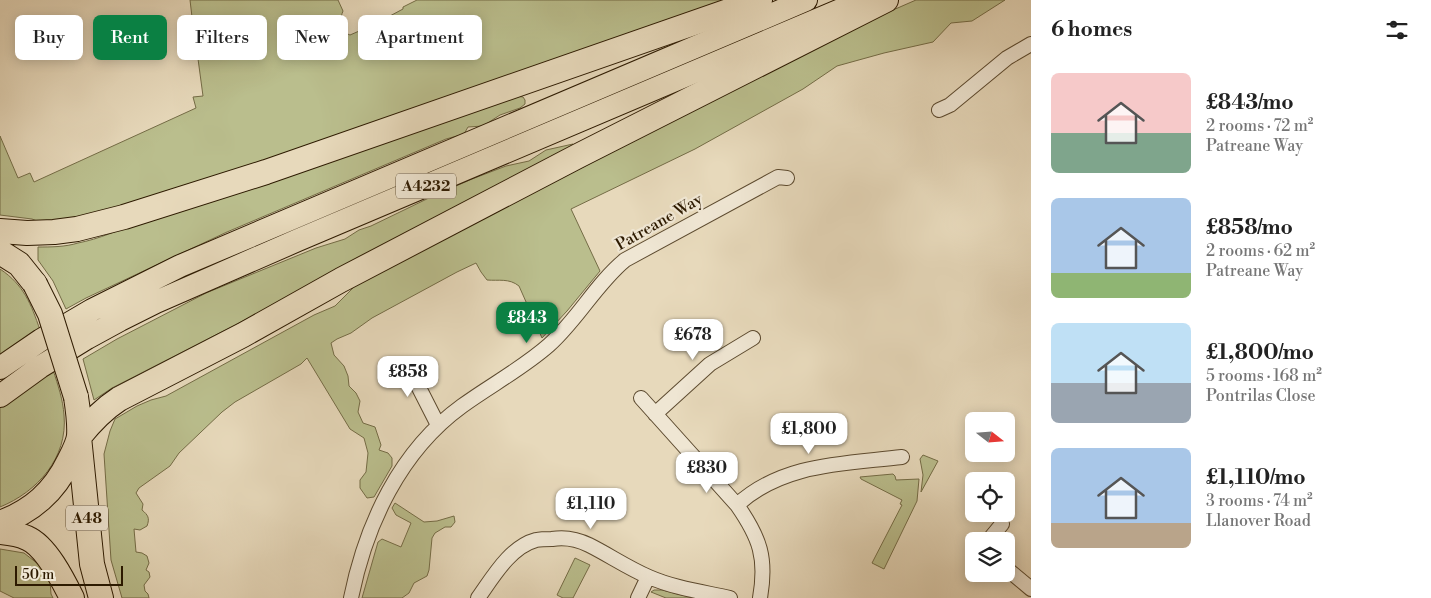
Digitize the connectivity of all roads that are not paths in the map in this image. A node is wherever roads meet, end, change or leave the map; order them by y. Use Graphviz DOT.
graph roads {
  1 [pos="760,0"];
  2 [pos="806,0"];
  3 [pos="864,0"];
  4 [pos="886,0"];
  5 [pos="1031,44"];
  6 [pos="939,110"];
  7 [pos="787,178"];
  8 [pos="3,235"];
  9 [pos="753,338"];
  10 [pos="413,366"];
  11 [pos="0,368"];
  12 [pos="0,396"];
  13 [pos="641,398"];
  14 [pos="656,414"];
  15 [pos="438,425"];
  16 [pos="79,438"];
  17 [pos="902,457"];
  18 [pos="737,505"];
  19 [pos="0,523"];
  20 [pos="1002,524"];
  21 [pos="0,532"];
  22 [pos="995,532"];
  23 [pos="1015,576"];
  24 [pos="648,577"];
  25 [pos="1031,589"];
  26 [pos="72,598"];
  27 [pos="101,598"];
  28 [pos="351,598"];
  29 [pos="478,598"];
  30 [pos="638,598"];
  31 [pos="730,598"];
  32 [pos="760,598"];
  1 -- 8 [label="highway"];
  2 -- 11 [label="main road, A4232"];
  3 -- 12 [label="main road, A4232"];
  4 -- 16 [label="highway"];
  5 -- 6 [label="street"];
  7 -- 15 [label="street, Patreane Way"];
  8 -- 16 [label="highway, bridge"];
  9 -- 14 [label="street"];
  10 -- 15 [label="street"];
  13 -- 14 [label="street"];
  14 -- 18 [label="street"];
  15 -- 28 [label="street, Patreane Way"];
  16 -- 19 [label="highway"];
  16 -- 27 [label="highway, A48"];
  17 -- 18 [label="street"];
  18 -- 32 [label="street"];
  20 -- 22 [label="street"];
  21 -- 26 [label="highway"];
  23 -- 25 [label="street"];
  24 -- 29 [label="street"];
  24 -- 30 [label="street"];
  24 -- 31 [label="street"];
}
